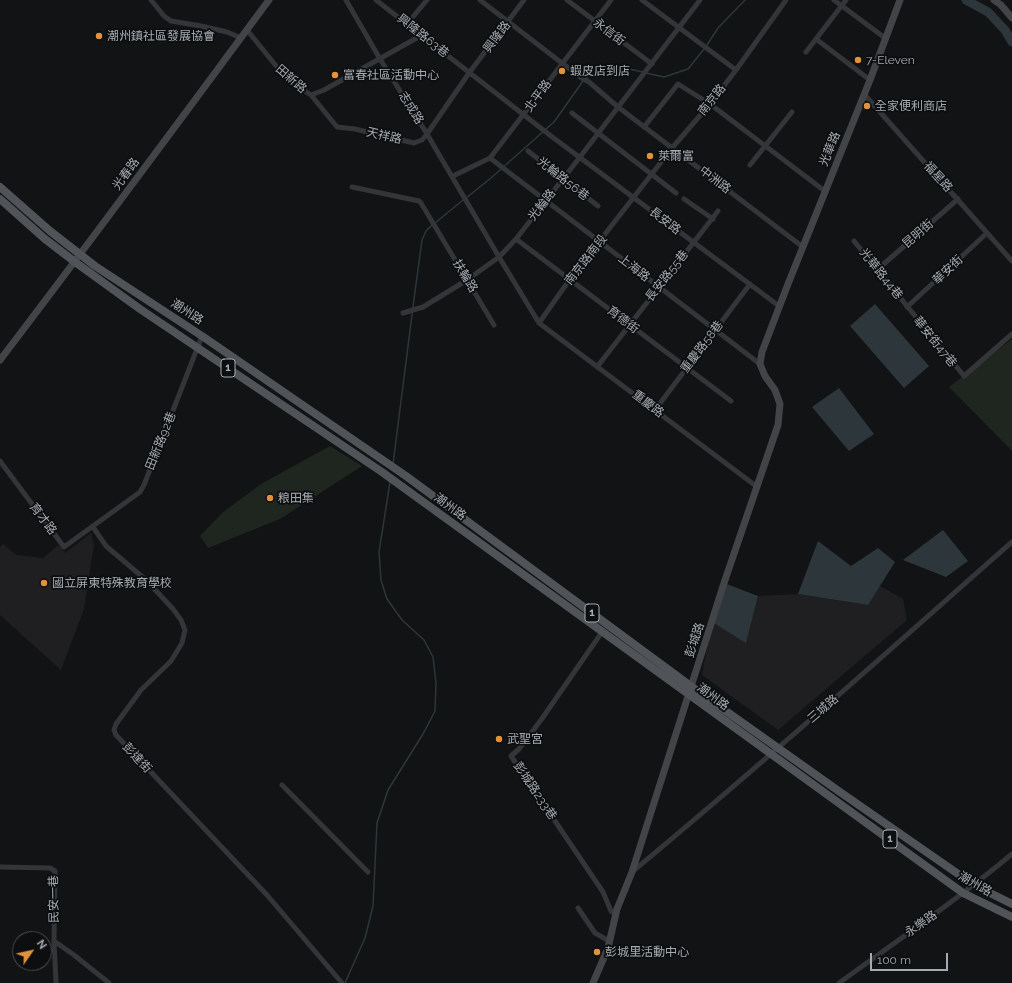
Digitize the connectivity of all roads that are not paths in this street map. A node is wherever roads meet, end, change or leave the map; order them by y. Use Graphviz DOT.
graph roads {
  1 [pos="151,0"];
  2 [pos="269,0"];
  3 [pos="346,0"];
  4 [pos="376,0"];
  5 [pos="427,0"];
  6 [pos="480,0"];
  7 [pos="524,0"];
  8 [pos="567,0"];
  9 [pos="611,0"];
  10 [pos="642,0"];
  11 [pos="700,0"];
  12 [pos="786,0"];
  13 [pos="834,0"];
  14 [pos="846,0"];
  15 [pos="900,0"];
  16 [pos="994,0"];
  17 [pos="842,6"];
  18 [pos="1012,18"];
  19 [pos="595,21"];
  20 [pos="508,22"];
  21 [pos="407,24"];
  22 [pos="679,28"];
  23 [pos="247,30"];
  24 [pos="422,35"];
  25 [pos="241,38"];
  26 [pos="885,38"];
  27 [pos="816,39"];
  28 [pos="806,52"];
  29 [pos="380,59"];
  30 [pos="562,63"];
  31 [pos="651,65"];
  32 [pos="736,70"];
  33 [pos="469,73"];
  34 [pos="870,80"];
  35 [pos="864,94"];
  36 [pos="310,95"];
  37 [pos="710,104"];
  38 [pos="618,107"];
  39 [pos="792,112"];
  40 [pos="572,113"];
  41 [pos="524,115"];
  42 [pos="644,126"];
  43 [pos="337,127"];
  44 [pos="598,133"];
  45 [pos="427,134"];
  46 [pos="766,146"];
  47 [pos="672,148"];
  48 [pos="528,151"];
  49 [pos="580,157"];
  50 [pos="490,158"];
  51 [pos="750,165"];
  52 [pos="652,174"];
  53 [pos="453,176"];
  54 [pos="562,178"];
  55 [pos="0,187"];
  56 [pos="352,187"];
  57 [pos="826,192"];
  58 [pos="676,193"];
  59 [pos="634,198"];
  60 [pos="0,199"];
  61 [pos="684,199"];
  62 [pos="958,199"];
  63 [pos="545,200"];
  64 [pos="598,206"];
  65 [pos="718,212"];
  66 [pos="712,219"];
  67 [pos="987,233"];
  68 [pos="516,239"];
  69 [pos="600,241"];
  70 [pos="854,241"];
  71 [pos="694,242"];
  72 [pos="803,247"];
  73 [pos="80,255"];
  74 [pos="499,257"];
  75 [pos="1012,261"];
  76 [pos="75,262"];
  77 [pos="878,269"];
  78 [pos="570,279"];
  79 [pos="467,280"];
  80 [pos="750,284"];
  81 [pos="659,287"];
  82 [pos="779,306"];
  83 [pos="907,307"];
  84 [pos="403,313"];
  85 [pos="539,323"];
  86 [pos="629,324"];
  87 [pos="494,325"];
  88 [pos="716,330"];
  89 [pos="1012,334"];
  90 [pos="202,336"];
  91 [pos="198,347"];
  92 [pos="0,360"];
  93 [pos="760,364"];
  94 [pos="598,367"];
  95 [pos="686,368"];
  96 [pos="731,401"];
  97 [pos="656,410"];
  98 [pos="0,461"];
  99 [pos="756,486"];
  100 [pos="93,527"];
  101 [pos="1012,542"];
  102 [pos="602,632"];
  103 [pos="690,690"];
  104 [pos="775,751"];
  105 [pos="282,785"];
  106 [pos="1012,854"];
  107 [pos="0,867"];
  108 [pos="368,872"];
  109 [pos="632,872"];
  110 [pos="974,885"];
  111 [pos="963,893"];
  112 [pos="1012,904"];
  113 [pos="578,908"];
  114 [pos="616,914"];
  115 [pos="1012,917"];
  116 [pos="54,941"];
  117 [pos="609,941"];
  118 [pos="341,982"];
  119 [pos="56,983"];
  120 [pos="109,983"];
  121 [pos="593,983"];
  122 [pos="839,983"];
  1 -- 25 [label="street"];
  2 -- 23 [label="street, 光春路"];
  3 -- 29 [label="street, 志成路"];
  4 -- 21 [label="street, 興隆路63巷"];
  5 -- 21 [label="street"];
  6 -- 20 [label="street"];
  7 -- 20 [label="street, 興隆路"];
  8 -- 19 [label="street, 永信街"];
  9 -- 19 [label="street, 北平路"];
  10 -- 22 [label="street"];
  11 -- 22 [label="street"];
  12 -- 32 [label="street, 南京路"];
  13 -- 17 [label="street"];
  14 -- 17 [label="street"];
  15 -- 26 [label="street, 光華路"];
  16 -- 18 [label="street"];
  17 -- 26 [label="street"];
  17 -- 27 [label="street"];
  19 -- 30 [label="street, 北平路"];
  19 -- 31 [label="street, 永信街"];
  20 -- 30 [label="street"];
  20 -- 33 [label="street, 興隆路"];
  21 -- 24 [label="street, 興隆路63巷"];
  22 -- 31 [label="street"];
  22 -- 32 [label="street"];
  23 -- 25 [label="street, 光春路"];
  23 -- 36 [label="street, 田新路"];
  24 -- 29 [label="street"];
  24 -- 33 [label="street, 興隆路63巷"];
  25 -- 73 [label="street, 光春路"];
  26 -- 34 [label="street, 光華路"];
  27 -- 28 [label="street"];
  27 -- 34 [label="street"];
  29 -- 36 [label="street"];
  29 -- 45 [label="street, 志成路"];
  30 -- 38 [label="street, 中洲路"];
  30 -- 41 [label="street, 北平路"];
  31 -- 38 [label="street, 光輪路"];
  32 -- 37 [label="street, 南京路"];
  33 -- 41 [label="street"];
  33 -- 45 [label="street, 興隆路"];
  34 -- 35 [label="street, 光華路"];
  35 -- 57 [label="street, 光華路"];
  35 -- 62 [label="street, 福星路"];
  36 -- 43 [label="street, 田新路"];
  37 -- 42 [label="street"];
  37 -- 46 [label="street"];
  37 -- 47 [label="street, 南京路"];
  38 -- 42 [label="street, 中洲路"];
  38 -- 44 [label="street, 光輪路"];
  39 -- 46 [label="street"];
  40 -- 44 [label="street"];
  41 -- 49 [label="street, 長安路"];
  41 -- 50 [label="street, 北平路"];
  42 -- 47 [label="street, 中洲路"];
  43 -- 45 [label="street, 天祥路"];
  44 -- 49 [label="street, 光輪路"];
  44 -- 52 [label="street"];
  45 -- 53 [label="street, 志成路"];
  46 -- 51 [label="street"];
  46 -- 57 [label="street"];
  47 -- 52 [label="street, 南京路"];
  47 -- 72 [label="street, 中洲路"];
  48 -- 54 [label="street, 光輪路56巷"];
  49 -- 54 [label="street, 光輪路"];
  49 -- 59 [label="street, 長安路"];
  50 -- 53 [label="street, 北平路"];
  50 -- 63 [label="street, 上海路"];
  52 -- 58 [label="street"];
  52 -- 59 [label="street, 南京路"];
  53 -- 74 [label="street, 志成路"];
  54 -- 63 [label="street, 光輪路"];
  54 -- 64 [label="street, 光輪路56巷"];
  55 -- 73 [label="main road, 潮州路 / 1"];
  56 -- 79 [label="street, 扶輪路"];
  57 -- 72 [label="street, 光華路"];
  59 -- 69 [label="street, 南京路南段"];
  59 -- 71 [label="street, 長安路"];
  60 -- 76 [label="main road, 潮州路 / 1"];
  61 -- 66 [label="street"];
  62 -- 67 [label="street, 福星路"];
  62 -- 77 [label="street, 昆明街"];
  63 -- 68 [label="street, 光輪路"];
  63 -- 69 [label="street, 上海路"];
  65 -- 66 [label="street, 長安路55巷"];
  66 -- 71 [label="street, 長安路55巷"];
  67 -- 75 [label="street, 福星路"];
  67 -- 83 [label="street, 華安街"];
  68 -- 74 [label="street, 光輪路"];
  68 -- 78 [label="street, 育德街"];
  69 -- 78 [label="street, 南京路南段"];
  69 -- 81 [label="street, 上海路"];
  70 -- 77 [label="street, 光華路44巷"];
  71 -- 80 [label="street, 長安路"];
  71 -- 81 [label="street, 長安路55巷"];
  72 -- 82 [label="street, 光華路"];
  73 -- 76 [label="street, 光春路"];
  73 -- 90 [label="main road, 潮州路 / 1"];
  74 -- 79 [label="street, 光輪路"];
  74 -- 85 [label="street"];
  76 -- 91 [label="main road, 潮州路 / 1"];
  76 -- 92 [label="street, 光春路"];
  77 -- 83 [label="street, 光華路44巷"];
  78 -- 85 [label="street, 南京路南段"];
  78 -- 86 [label="street, 育德街"];
  79 -- 84 [label="street, 光輪路"];
  79 -- 87 [label="street, 扶輪路"];
  80 -- 82 [label="street, 長安路"];
  80 -- 88 [label="street, 重慶路58巷"];
  81 -- 86 [label="street, 長安路55巷"];
  81 -- 88 [label="street, 上海路"];
  82 -- 93 [label="street"];
  83 -- 89 [label="street, 華安街47巷"];
  85 -- 94 [label="street, 重慶路"];
  86 -- 94 [label="street, 長安路55巷"];
  86 -- 95 [label="street, 育德街"];
  88 -- 93 [label="street, 上海路"];
  88 -- 95 [label="street, 重慶路58巷"];
  90 -- 91 [label="street, 田新路92巷"];
  90 -- 103 [label="main road, 潮州路 / 1"];
  91 -- 100 [label="street, 田新路92巷"];
  91 -- 102 [label="main road, 潮州路 / 1"];
  93 -- 99 [label="street, 彭城路"];
  94 -- 97 [label="street, 重慶路"];
  95 -- 96 [label="street, 育德街"];
  95 -- 97 [label="street, 重慶路58巷"];
  97 -- 99 [label="street, 重慶路"];
  98 -- 100 [label="street, 育才路"];
  99 -- 103 [label="street, 彭城路"];
  100 -- 118 [label="street, 彭達街"];
  101 -- 104 [label="street, 三城路"];
  102 -- 103 [label="main road, 潮州路 / 1"];
  102 -- 114 [label="street, 彭城路233巷"];
  103 -- 104 [label="main road, 潮州路 / 1"];
  103 -- 109 [label="street, 彭城路"];
  104 -- 109 [label="street, 三城路"];
  104 -- 110 [label="main road, 潮州路 / 1"];
  104 -- 111 [label="main road, 潮州路 / 1"];
  105 -- 108 [label="street"];
  106 -- 110 [label="street, 永樂路"];
  107 -- 116 [label="street, 民安一巷"];
  109 -- 114 [label="street, 彭城路"];
  110 -- 111 [label="street, 永樂路"];
  110 -- 112 [label="main road, 潮州路 / 1"];
  111 -- 115 [label="main road, 潮州路 / 1"];
  111 -- 122 [label="street, 永樂路"];
  113 -- 117 [label="street"];
  114 -- 117 [label="street, 彭城路"];
  116 -- 119 [label="street, 民安一巷"];
  116 -- 120 [label="street"];
  117 -- 121 [label="street, 彭城路"];
}
